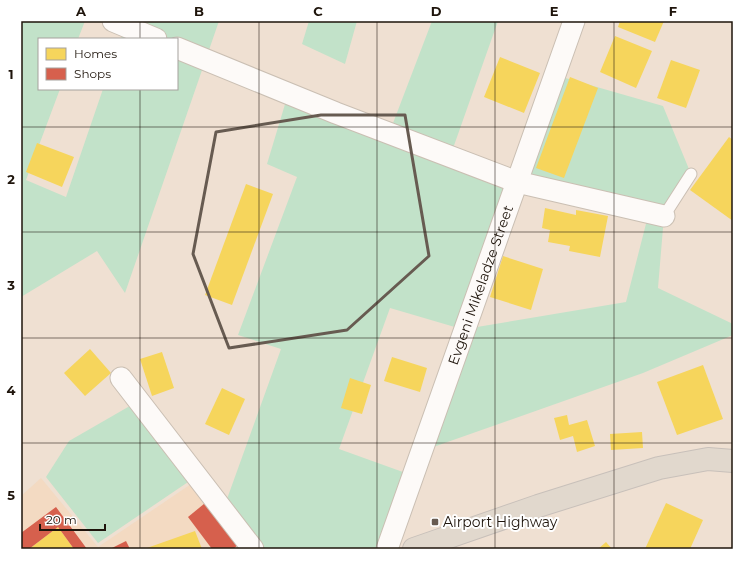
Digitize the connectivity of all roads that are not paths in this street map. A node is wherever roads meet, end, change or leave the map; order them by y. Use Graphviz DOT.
graph roads {
  1 [pos="113,21"];
  2 [pos="574,21"];
  3 [pos="154,38"];
  4 [pos="178,48"];
  5 [pos="691,174"];
  6 [pos="517,182"];
  7 [pos="664,216"];
  8 [pos="121,378"];
  9 [pos="733,461"];
  10 [pos="253,549"];
  11 [pos="387,549"];
  12 [pos="414,549"];
  1 -- 3 [label="street"];
  2 -- 6 [label="street, Evgeni Mikeladze Street"];
  4 -- 6 [label="street"];
  5 -- 7 [label="lane"];
  6 -- 7 [label="street"];
  6 -- 11 [label="street, Evgeni Mikeladze Street"];
  8 -- 10 [label="street"];
  9 -- 12 [label="highway"];
}
